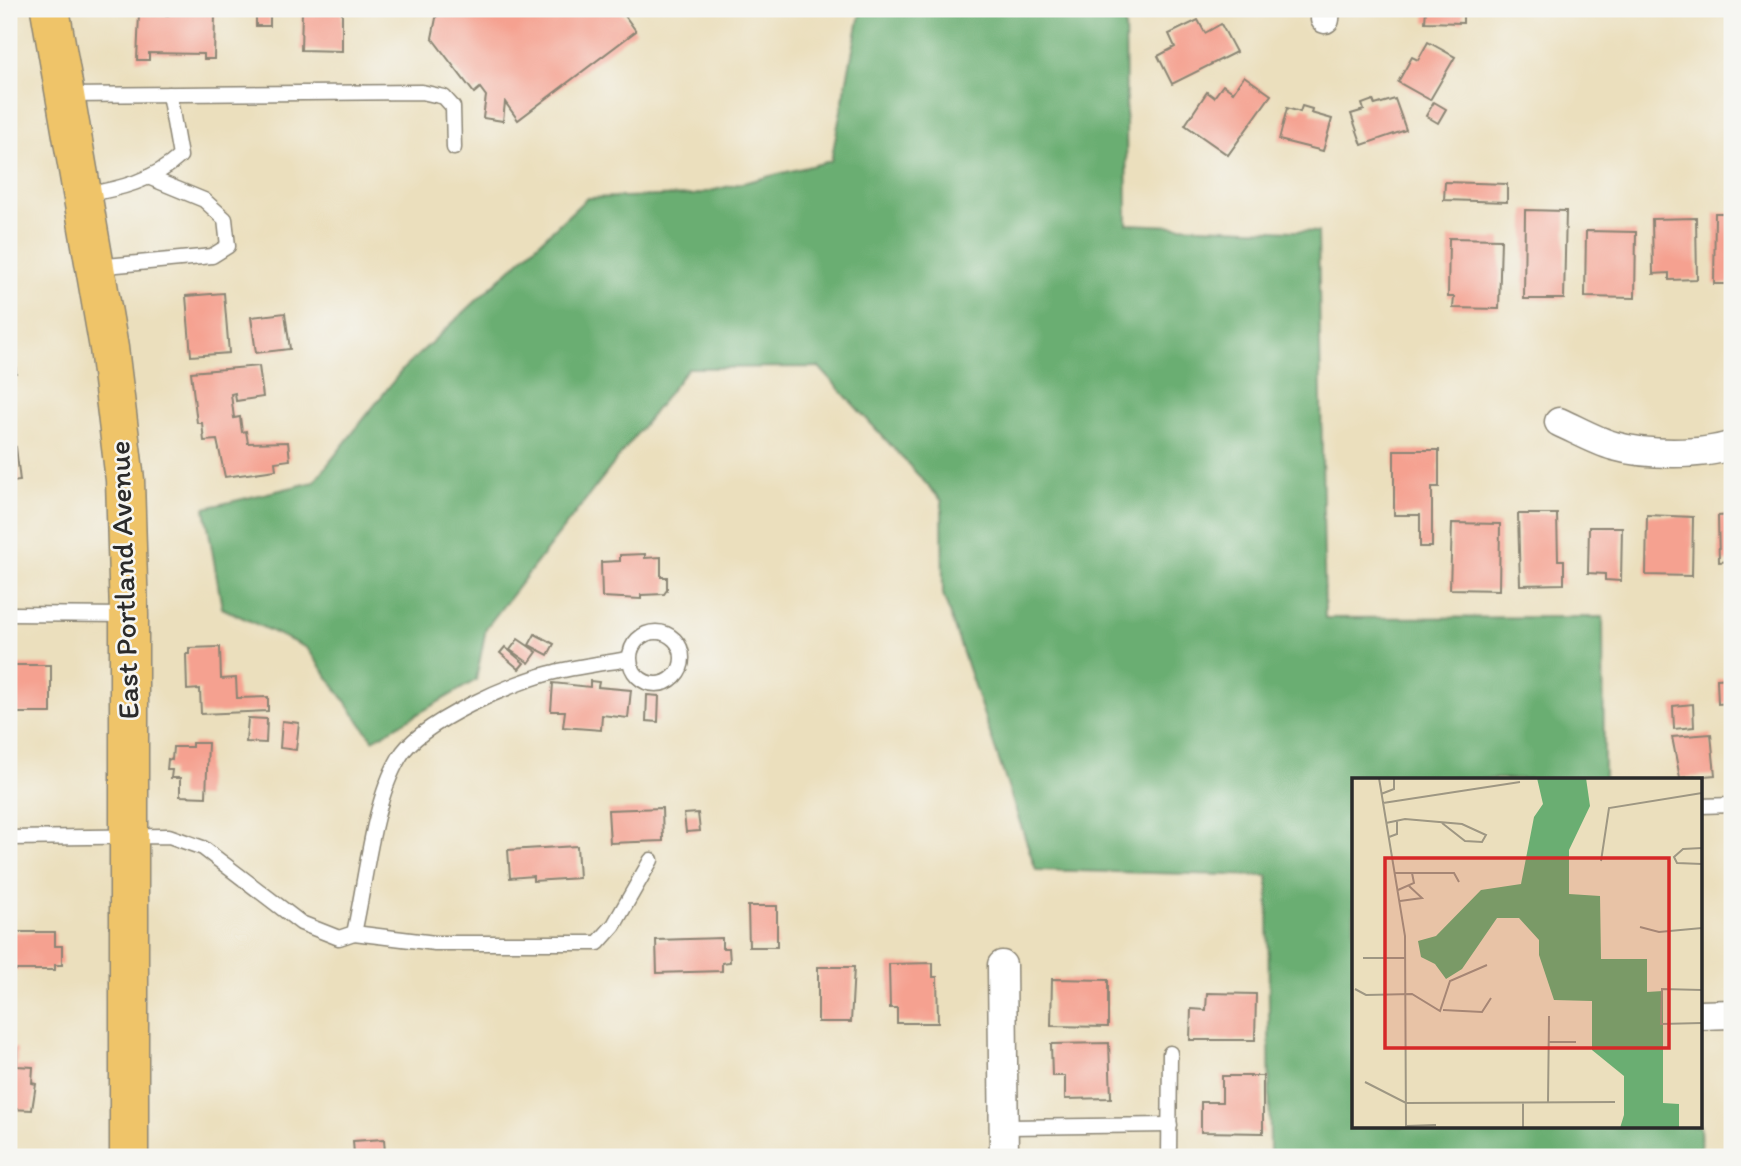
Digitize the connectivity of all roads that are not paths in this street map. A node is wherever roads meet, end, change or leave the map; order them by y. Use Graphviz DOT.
graph roads {
  1 [pos="50,9"];
  2 [pos="169,94"];
  3 [pos="65,95"];
  4 [pos="454,148"];
  5 [pos="148,177"];
  6 [pos="82,195"];
  7 [pos="95,267"];
  8 [pos="1559,422"];
  9 [pos="1732,445"];
  10 [pos="9,614"];
  11 [pos="129,615"];
  12 [pos="629,659"];
  13 [pos="1732,805"];
  14 [pos="1702,806"];
  15 [pos="128,835"];
  16 [pos="9,838"];
  17 [pos="651,860"];
  18 [pos="354,933"];
  19 [pos="1002,965"];
  20 [pos="1702,1014"];
  21 [pos="1732,1014"];
  22 [pos="1170,1053"];
  23 [pos="1170,1125"];
  24 [pos="1004,1126"];
  25 [pos="129,1157"];
  26 [pos="1004,1157"];
  27 [pos="1169,1157"];
  1 -- 3 [label="main road, East Portland Avenue"];
  2 -- 3 [label="lane"];
  2 -- 4 [label="lane"];
  2 -- 5 [label="lane"];
  3 -- 6 [label="main road, East Portland Avenue"];
  5 -- 6 [label="lane"];
  5 -- 7 [label="lane"];
  6 -- 7 [label="main road, East Portland Avenue"];
  7 -- 11 [label="main road, East Portland Avenue"];
  8 -- 9 [label="street"];
  10 -- 11 [label="lane"];
  11 -- 15 [label="main road, East Portland Avenue"];
  12 -- 18 [label="lane"];
  13 -- 14 [label="lane"];
  15 -- 16 [label="lane"];
  15 -- 18 [label="lane"];
  15 -- 25 [label="main road, East Portland Avenue"];
  17 -- 18 [label="lane"];
  19 -- 24 [label="street"];
  20 -- 21 [label="street"];
  22 -- 23 [label="lane"];
  23 -- 24 [label="lane"];
  23 -- 27 [label="lane"];
  24 -- 26 [label="street"];
}
